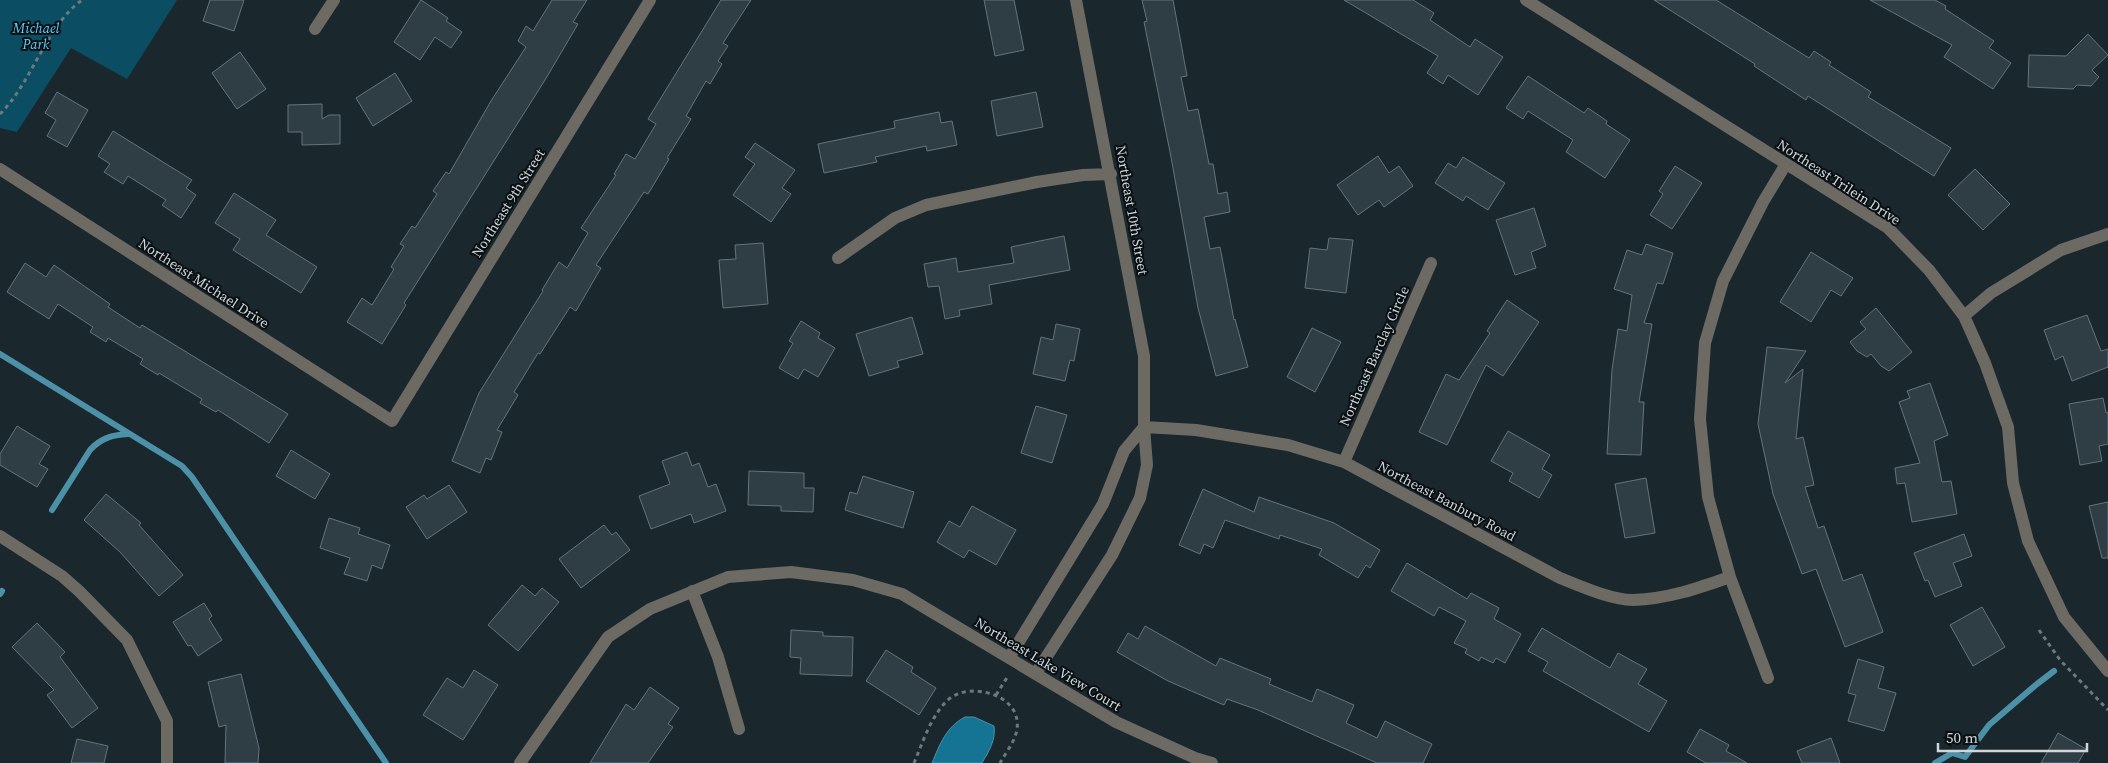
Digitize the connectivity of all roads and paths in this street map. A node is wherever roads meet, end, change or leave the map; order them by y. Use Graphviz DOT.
graph roads {
  1 [pos="82,0"];
  2 [pos="334,0"];
  3 [pos="650,0"];
  4 [pos="1076,0"];
  5 [pos="1526,0"];
  6 [pos="315,29"];
  7 [pos="0,114"];
  8 [pos="1786,164"];
  9 [pos="0,170"];
  10 [pos="1111,174"];
  11 [pos="2108,234"];
  12 [pos="838,258"];
  13 [pos="1431,263"];
  14 [pos="1964,316"];
  15 [pos="392,421"];
  16 [pos="1144,427"];
  17 [pos="1344,462"];
  18 [pos="0,536"];
  19 [pos="1730,577"];
  20 [pos="692,591"];
  21 [pos="2039,630"];
  22 [pos="1013,660"];
  23 [pos="2108,671"];
  24 [pos="1036,673"];
  25 [pos="1768,678"];
  26 [pos="996,695"];
  27 [pos="2108,710"];
  28 [pos="740,729"];
  29 [pos="1194,760"];
  30 [pos="167,763"];
  31 [pos="520,763"];
  32 [pos="914,763"];
  33 [pos="1000,763"];
  34 [pos="1212,763"];
  1 -- 7 [label="path"];
  2 -- 6 [label="street"];
  3 -- 15 [label="street, Northeast 9th Street"];
  4 -- 10 [label="street, Northeast 10th Street"];
  5 -- 8 [label="street, Northeast Trilein Drive"];
  8 -- 14 [label="street, Northeast Trilein Drive"];
  8 -- 19 [label="street"];
  9 -- 15 [label="street, Northeast Michael Drive"];
  10 -- 12 [label="street"];
  10 -- 16 [label="street, Northeast 10th Street"];
  11 -- 14 [label="street"];
  13 -- 17 [label="street, Northeast Barclay Circle"];
  14 -- 23 [label="street, Northeast Trilein Drive"];
  16 -- 17 [label="street, Northeast Banbury Road"];
  16 -- 22 [label="street"];
  16 -- 24 [label="street, Northeast 10th Street"];
  17 -- 19 [label="street, Northeast Banbury Road"];
  18 -- 30 [label="street"];
  19 -- 25 [label="street"];
  20 -- 22 [label="street, Northeast Lake View Court"];
  20 -- 28 [label="street"];
  20 -- 31 [label="street, Northeast Lake View Court"];
  21 -- 27 [label="path"];
  22 -- 24 [label="street, Northeast Lake View Court"];
  22 -- 26 [label="path"];
  24 -- 29 [label="street, Northeast Lake View Court"];
  26 -- 32 [label="path"];
  26 -- 33 [label="path"];
  29 -- 34 [label="street, Northeast Lake View Court"];
}
